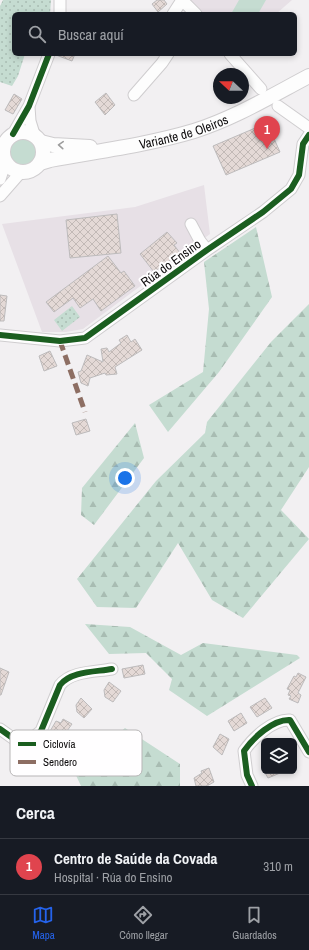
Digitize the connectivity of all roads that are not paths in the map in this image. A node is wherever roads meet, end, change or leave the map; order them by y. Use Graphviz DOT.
graph roads {
  1 [pos="60,0"];
  2 [pos="182,0"];
  3 [pos="60,12"];
  4 [pos="174,12"];
  5 [pos="194,12"];
  6 [pos="48,56"];
  7 [pos="167,56"];
  8 [pos="232,56"];
  9 [pos="309,73"];
  10 [pos="303,79"];
  11 [pos="261,89"];
  12 [pos="134,95"];
  13 [pos="29,106"];
  14 [pos="278,106"];
  15 [pos="309,128"];
  16 [pos="309,136"];
  17 [pos="38,138"];
  18 [pos="108,149"];
  19 [pos="5,151"];
  20 [pos="40,163"];
  21 [pos="21,172"];
  22 [pos="0,179"];
  23 [pos="0,196"];
  24 [pos="191,224"];
  25 [pos="207,250"];
  26 [pos="0,335"];
  27 [pos="112,669"];
  28 [pos="0,729"];
  29 [pos="41,730"];
  30 [pos="10,736"];
  31 [pos="309,752"];
  32 [pos="252,786"];
  1 -- 3 [label="street"];
  2 -- 4 [label="street"];
  2 -- 5 [label="street"];
  6 -- 13 [label="street"];
  7 -- 12 [label="street"];
  8 -- 11 [label="street"];
  9 -- 10 [label="main road, Variante de Oleiros"];
  10 -- 18 [label="main road, Variante de Oleiros"];
  13 -- 17 [label="street"];
  13 -- 19 [label="street"];
  14 -- 15 [label="street"];
  16 -- 25 [label="street, Rúa do Ensino"];
  18 -- 17 [label="main road, Variante de Oleiros, one-way"];
  17 -- 19 [label="main road"];
  17 -- 20 [label="main road"];
  18 -- 20 [label="main road, Variante de Oleiros"];
  19 -- 21 [label="main road"];
  19 -- 22 [label="street"];
  20 -- 21 [label="main road"];
  21 -- 23 [label="street"];
  24 -- 25 [label="street"];
  25 -- 26 [label="street, Rúa do Ensino"];
  27 -- 29 [label="street"];
  28 -- 30 [label="street"];
  31 -- 32 [label="street"];
}
